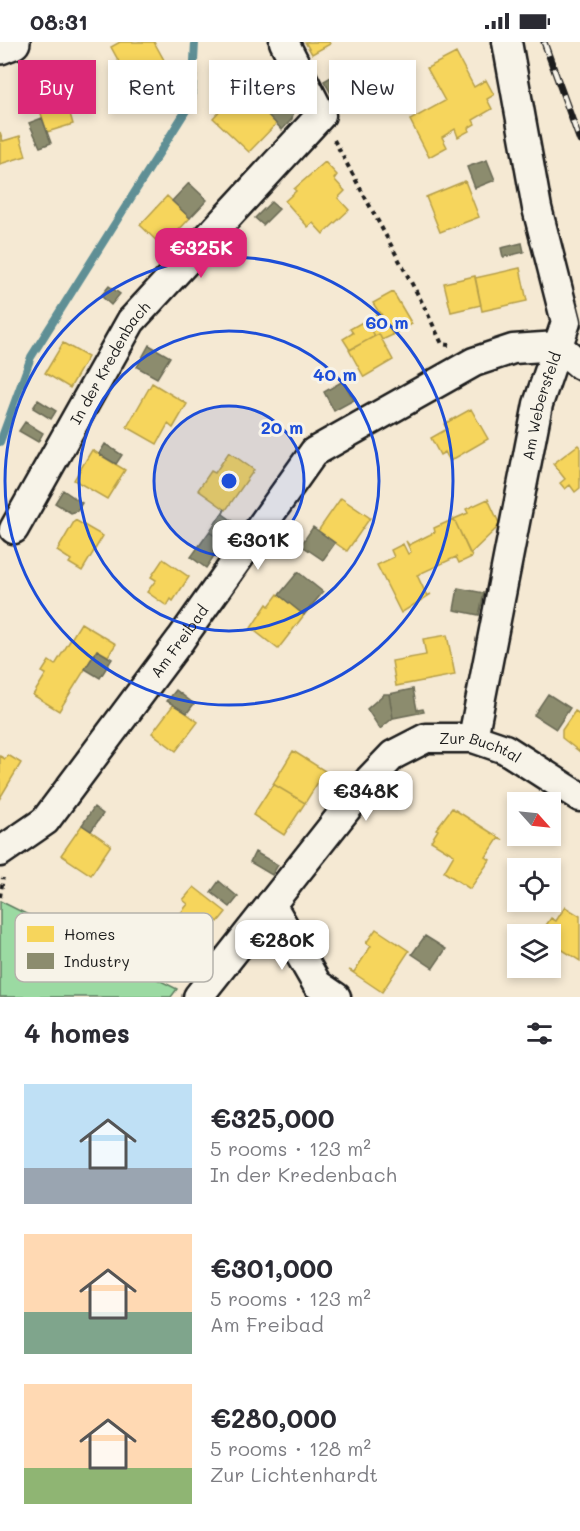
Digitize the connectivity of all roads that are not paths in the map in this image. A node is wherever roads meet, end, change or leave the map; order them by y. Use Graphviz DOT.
graph roads {
  1 [pos="14,42"];
  2 [pos="284,42"];
  3 [pos="507,42"];
  4 [pos="0,47"];
  5 [pos="558,346"];
  6 [pos="580,365"];
  7 [pos="14,529"];
  8 [pos="473,738"];
  9 [pos="580,797"];
  10 [pos="0,852"];
  11 [pos="271,904"];
  12 [pos="213,978"];
  13 [pos="210,982"];
  14 [pos="324,993"];
  15 [pos="198,997"];
  1 -- 4 [label="main road"];
  2 -- 7 [label="street, In der Kredenbach"];
  3 -- 5 [label="street, Am Webersfeld"];
  5 -- 6 [label="street"];
  5 -- 8 [label="street, Am Webersfeld"];
  5 -- 10 [label="street, Am Freibad"];
  8 -- 9 [label="street, Zur Buchtal"];
  8 -- 11 [label="street, Zur Buchtal"];
  11 -- 12 [label="street, Zur Buchtal"];
  11 -- 14 [label="street"];
  13 -- 15 [label="street, Zur Buchtal"];
}
